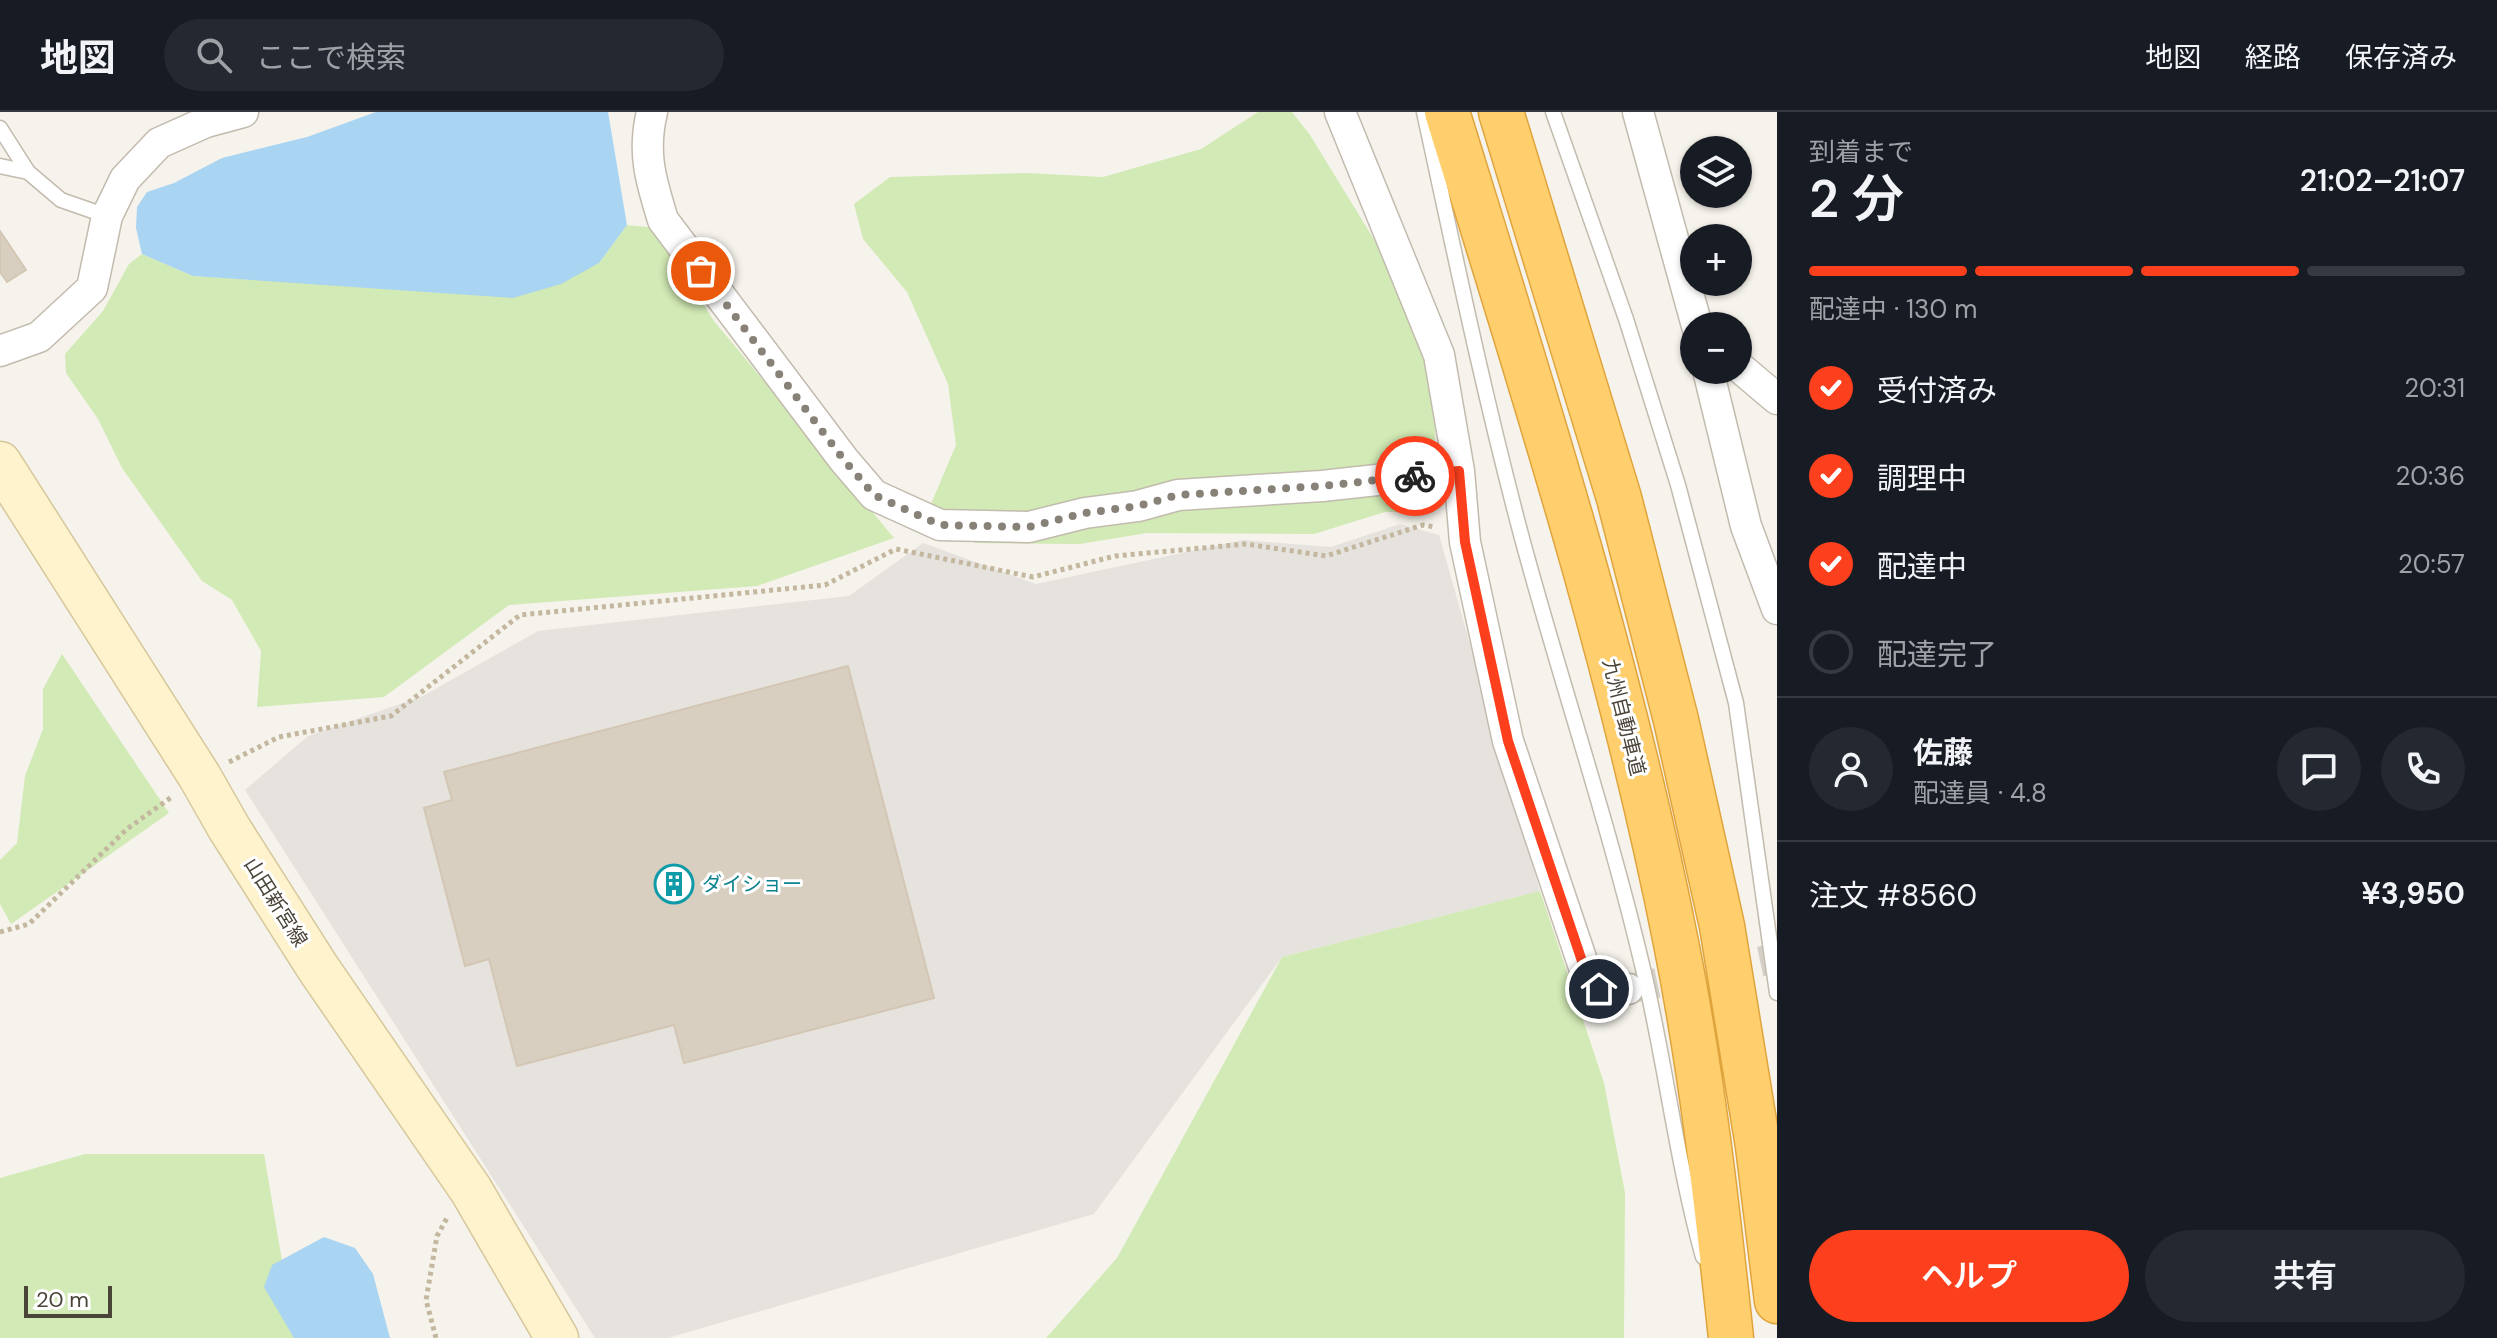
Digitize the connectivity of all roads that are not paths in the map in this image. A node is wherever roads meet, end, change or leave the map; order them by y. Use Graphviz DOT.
graph roads {
  1 [pos="243,112"];
  2 [pos="652,112"];
  3 [pos="1340,112"];
  4 [pos="1424,112"];
  5 [pos="1447,112"];
  6 [pos="1501,112"];
  7 [pos="1553,112"];
  8 [pos="1638,112"];
  9 [pos="0,128"];
  10 [pos="0,166"];
  11 [pos="28,172"];
  12 [pos="107,216"];
  13 [pos="1693,312"];
  14 [pos="0,351"];
  15 [pos="1752,378"];
  16 [pos="1711,384"];
  17 [pos="1777,399"];
  18 [pos="0,463"];
  19 [pos="1459,471"];
  20 [pos="1777,609"];
  21 [pos="1628,989"];
  22 [pos="1777,993"];
  23 [pos="1777,1301"];
  24 [pos="557,1338"];
  25 [pos="1728,1338"];
  1 -- 12 [label="street"];
  2 -- 19 [label="street"];
  3 -- 19 [label="street"];
  4 -- 25 [label="lane"];
  5 -- 25 [label="highway, 九州自動車道"];
  6 -- 23 [label="highway"];
  7 -- 22 [label="lane"];
  8 -- 13 [label="street"];
  9 -- 11 [label="lane"];
  10 -- 11 [label="lane"];
  11 -- 12 [label="lane"];
  12 -- 14 [label="street"];
  15 -- 17 [label="street"];
  16 -- 20 [label="street"];
  18 -- 24 [label="main road, 山田新宮線"];
  19 -- 21 [label="street"];
}
